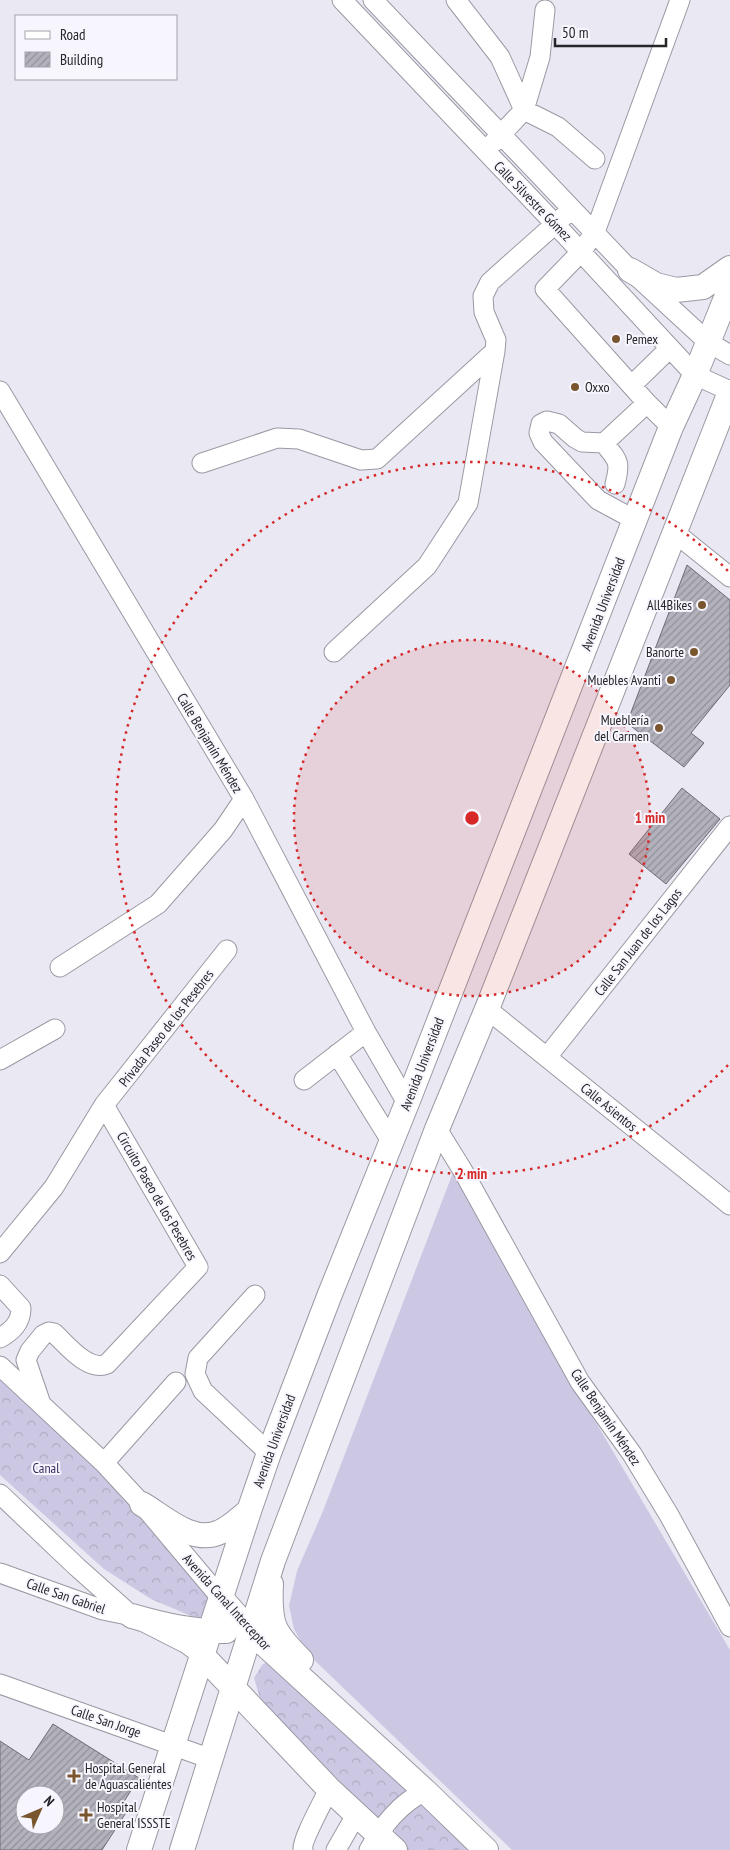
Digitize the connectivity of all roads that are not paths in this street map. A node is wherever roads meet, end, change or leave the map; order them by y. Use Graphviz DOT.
graph roads {
  1 [pos="342,0"];
  2 [pos="373,0"];
  3 [pos="456,0"];
  4 [pos="680,0"];
  5 [pos="545,10"];
  6 [pos="524,110"];
  7 [pos="502,135"];
  8 [pos="485,150"];
  9 [pos="595,159"];
  10 [pos="572,209"];
  11 [pos="555,224"];
  12 [pos="595,232"];
  13 [pos="581,252"];
  14 [pos="730,268"];
  15 [pos="630,270"];
  16 [pos="730,288"];
  17 [pos="708,342"];
  18 [pos="670,348"];
  19 [pos="495,351"];
  20 [pos="730,355"];
  21 [pos="695,375"];
  22 [pos="632,385"];
  23 [pos="0,391"];
  24 [pos="730,392"];
  25 [pos="647,404"];
  26 [pos="671,427"];
  27 [pos="604,443"];
  28 [pos="202,464"];
  29 [pos="615,484"];
  30 [pos="635,520"];
  31 [pos="674,532"];
  32 [pos="730,577"];
  33 [pos="334,652"];
  34 [pos="244,799"];
  35 [pos="730,826"];
  36 [pos="227,950"];
  37 [pos="60,967"];
  38 [pos="487,1010"];
  39 [pos="55,1029"];
  40 [pos="366,1032"];
  41 [pos="337,1054"];
  42 [pos="547,1057"];
  43 [pos="0,1060"];
  44 [pos="304,1080"];
  45 [pos="407,1103"];
  46 [pos="104,1106"];
  47 [pos="437,1129"];
  48 [pos="391,1141"];
  49 [pos="730,1205"];
  50 [pos="0,1254"];
  51 [pos="0,1286"];
  52 [pos="255,1296"];
  53 [pos="0,1338"];
  54 [pos="26,1360"];
  55 [pos="0,1366"];
  56 [pos="176,1382"];
  57 [pos="41,1404"];
  58 [pos="269,1453"];
  59 [pos="104,1462"];
  60 [pos="0,1494"];
  61 [pos="142,1504"];
  62 [pos="249,1511"];
  63 [pos="273,1561"];
  64 [pos="0,1573"];
  65 [pos="221,1598"];
  66 [pos="132,1616"];
  67 [pos="730,1627"];
  68 [pos="250,1631"];
  69 [pos="210,1632"];
  70 [pos="202,1655"];
  71 [pos="0,1684"];
  72 [pos="233,1687"];
  73 [pos="348,1722"];
  74 [pos="173,1744"];
  75 [pos="211,1759"];
  76 [pos="329,1789"];
  77 [pos="425,1791"];
  78 [pos="356,1815"];
  79 [pos="374,1842"];
  80 [pos="139,1850"];
  81 [pos="182,1850"];
  82 [pos="303,1850"];
  83 [pos="336,1850"];
  84 [pos="395,1850"];
  85 [pos="486,1850"];
  1 -- 8 [label="street, Calle Silvestre Gómez"];
  2 -- 7 [label="street, Calle Silvestre Gómez"];
  3 -- 6 [label="street"];
  4 -- 12 [label="street"];
  5 -- 6 [label="street"];
  6 -- 7 [label="street"];
  6 -- 9 [label="street"];
  7 -- 8 [label="street"];
  7 -- 10 [label="street, Calle Silvestre Gómez"];
  8 -- 11 [label="street, Calle Silvestre Gómez"];
  10 -- 11 [label="street"];
  10 -- 12 [label="street, Calle Silvestre Gómez"];
  11 -- 13 [label="street, Calle Silvestre Gómez"];
  11 -- 19 [label="street"];
  12 -- 13 [label="street"];
  12 -- 15 [label="street, Calle Silvestre Gómez"];
  13 -- 18 [label="street, Calle Silvestre Gómez"];
  13 -- 22 [label="street"];
  14 -- 15 [label="main road"];
  15 -- 17 [label="street, Calle Silvestre Gómez"];
  16 -- 17 [label="main road, Avenida Universidad"];
  17 -- 20 [label="street, Calle Silvestre Gómez"];
  17 -- 21 [label="main road, Avenida Universidad"];
  18 -- 21 [label="street, Calle Silvestre Gómez"];
  18 -- 22 [label="street"];
  19 -- 28 [label="street"];
  19 -- 33 [label="street"];
  21 -- 24 [label="street, Calle Silvestre Gómez"];
  21 -- 26 [label="main road, Avenida Universidad"];
  22 -- 25 [label="street"];
  23 -- 34 [label="street, Calle Benjamín Méndez"];
  24 -- 31 [label="main road"];
  25 -- 26 [label="street"];
  25 -- 27 [label="street"];
  26 -- 30 [label="main road, Avenida Universidad"];
  27 -- 29 [label="street"];
  27 -- 30 [label="street"];
  30 -- 45 [label="main road, Avenida Universidad"];
  31 -- 32 [label="street"];
  31 -- 38 [label="main road"];
  34 -- 37 [label="street"];
  34 -- 40 [label="street, Calle Benjamín Méndez"];
  35 -- 42 [label="street, Calle San Juan de los Lagos"];
  36 -- 46 [label="street, Privada Paseo de los Pesebres"];
  38 -- 42 [label="street, Calle Asientos"];
  38 -- 47 [label="main road"];
  39 -- 43 [label="street"];
  40 -- 41 [label="street"];
  40 -- 45 [label="street, Calle Benjamín Méndez"];
  41 -- 44 [label="street"];
  41 -- 48 [label="street"];
  42 -- 49 [label="street, Calle Asientos"];
  45 -- 48 [label="main road, Avenida Universidad"];
  46 -- 50 [label="street"];
  46 -- 54 [label="street, Circuito Paseo de los Pesebres"];
  47 -- 63 [label="main road"];
  47 -- 67 [label="street, Calle Benjamín Méndez"];
  48 -- 58 [label="main road, Avenida Universidad"];
  51 -- 53 [label="street"];
  52 -- 58 [label="street"];
  53 -- 54 [label="street"];
  54 -- 57 [label="street"];
  55 -- 57 [label="street, Avenida Canal Interceptor"];
  56 -- 59 [label="street"];
  57 -- 59 [label="street, Avenida Canal Interceptor"];
  58 -- 62 [label="main road, Avenida Universidad"];
  59 -- 61 [label="street, Avenida Canal Interceptor"];
  60 -- 66 [label="street"];
  61 -- 62 [label="main road"];
  61 -- 65 [label="street, Avenida Canal Interceptor"];
  62 -- 65 [label="main road, Avenida Universidad"];
  63 -- 68 [label="main road"];
  63 -- 73 [label="main road"];
  64 -- 66 [label="street, Calle San Gabriel"];
  65 -- 68 [label="main road, Avenida Canal Interceptor"];
  65 -- 69 [label="main road, Avenida Universidad"];
  66 -- 69 [label="main road"];
  66 -- 70 [label="street"];
  68 -- 69 [label="main road"];
  68 -- 72 [label="main road"];
  68 -- 73 [label="main road, Avenida Canal Interceptor"];
  69 -- 70 [label="main road, Avenida Universidad"];
  70 -- 72 [label="main road"];
  70 -- 74 [label="main road, Avenida Universidad"];
  71 -- 74 [label="street, Calle San Jorge"];
  72 -- 75 [label="main road"];
  72 -- 76 [label="main road"];
  73 -- 77 [label="main road, Avenida Canal Interceptor"];
  74 -- 75 [label="street, Calle San Jorge"];
  74 -- 80 [label="main road, Avenida Universidad"];
  75 -- 81 [label="main road"];
  76 -- 78 [label="main road"];
  76 -- 82 [label="street"];
  77 -- 79 [label="street"];
  77 -- 85 [label="main road, Avenida Canal Interceptor"];
  78 -- 79 [label="main road"];
  78 -- 83 [label="street"];
  79 -- 84 [label="main road"];
}
